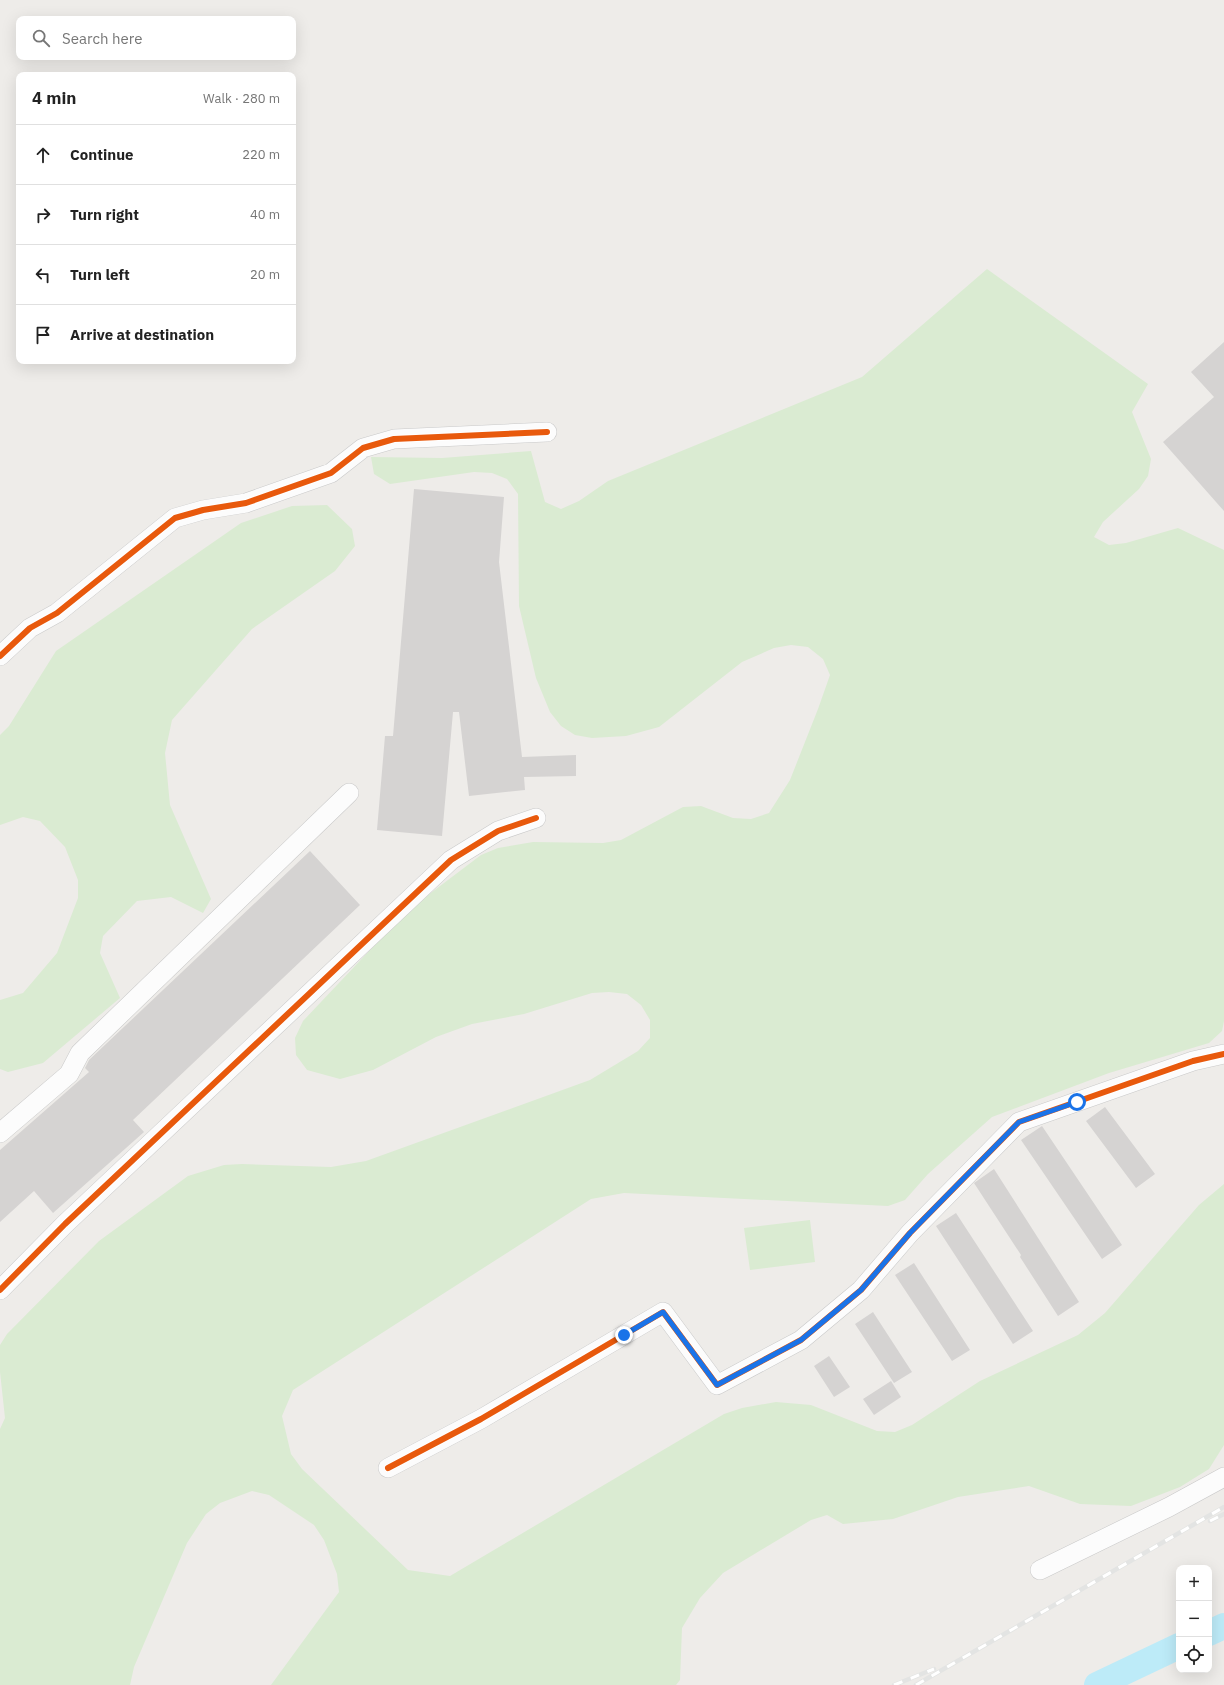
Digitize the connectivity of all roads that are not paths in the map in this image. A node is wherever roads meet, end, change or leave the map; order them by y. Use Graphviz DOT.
graph roads {
  1 [pos="547,432"];
  2 [pos="0,656"];
  3 [pos="349,793"];
  4 [pos="536,818"];
  5 [pos="1224,1054"];
  6 [pos="0,1133"];
  7 [pos="0,1290"];
  8 [pos="388,1468"];
  9 [pos="1224,1477"];
  10 [pos="1040,1570"];
  1 -- 2 [label="street"];
  3 -- 6 [label="street"];
  4 -- 7 [label="street"];
  5 -- 8 [label="street"];
  9 -- 10 [label="street"];
}
